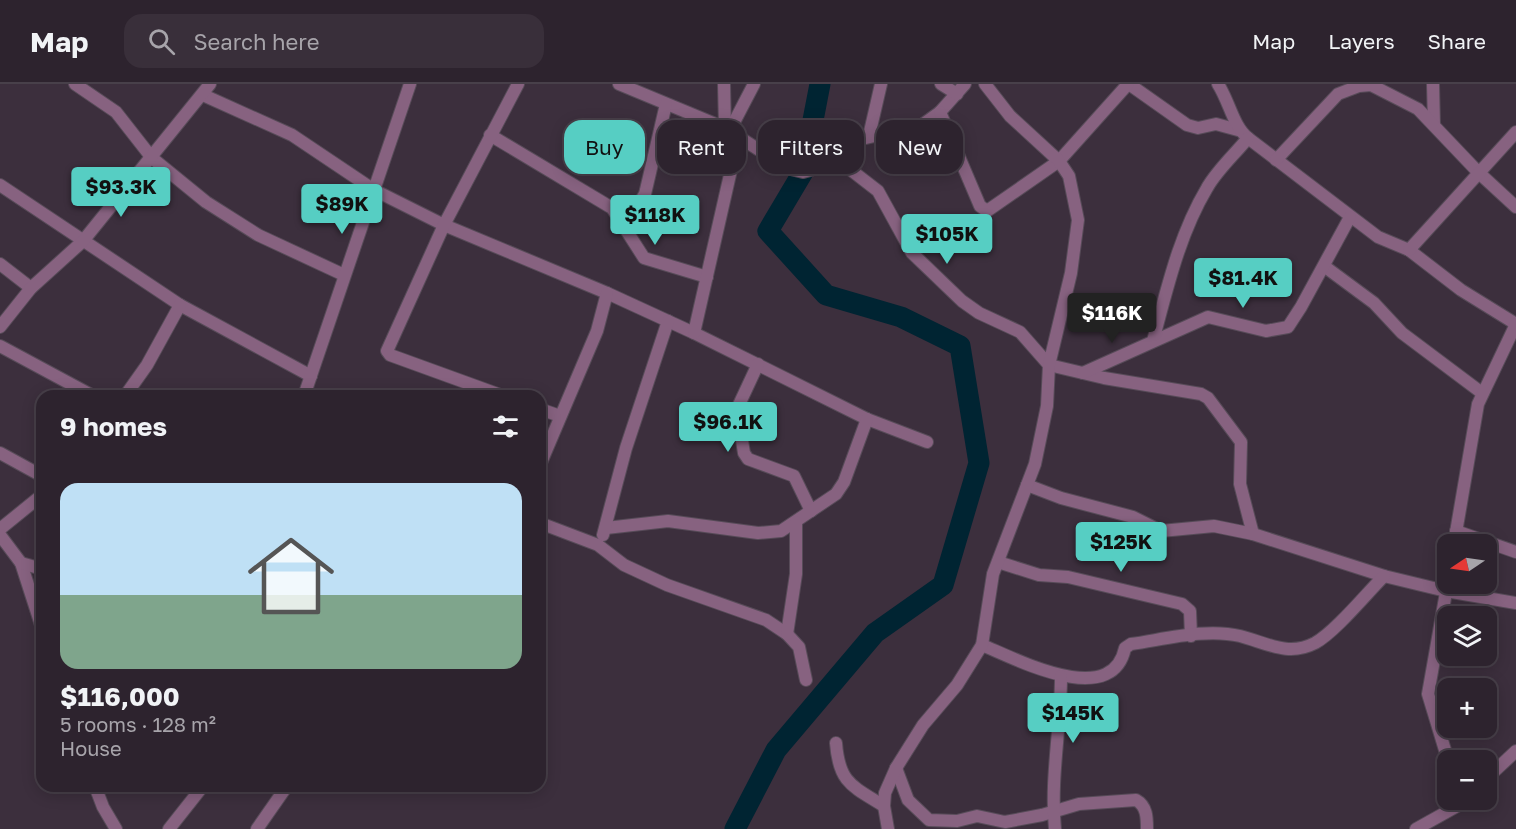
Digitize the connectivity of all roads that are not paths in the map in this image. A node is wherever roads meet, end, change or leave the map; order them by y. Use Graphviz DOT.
graph roads {
  1 [pos="75,84"];
  2 [pos="210,84"];
  3 [pos="518,84"];
  4 [pos="619,84"];
  5 [pos="724,84"];
  6 [pos="753,84"];
  7 [pos="880,84"];
  8 [pos="941,84"];
  9 [pos="965,84"];
  10 [pos="985,84"];
  11 [pos="1128,84"];
  12 [pos="1218,84"];
  13 [pos="1433,84"];
  14 [pos="407,85"];
  15 [pos="957,94"];
  16 [pos="202,95"];
  17 [pos="748,99"];
  18 [pos="666,104"];
  19 [pos="724,110"];
  20 [pos="940,112"];
  21 [pos="705,120"];
  22 [pos="727,120"];
  23 [pos="737,120"];
  24 [pos="1434,125"];
  25 [pos="1238,130"];
  26 [pos="1516,132"];
  27 [pos="490,135"];
  28 [pos="869,136"];
  29 [pos="864,138"];
  30 [pos="1248,138"];
  31 [pos="152,158"];
  32 [pos="1276,160"];
  33 [pos="1059,161"];
  34 [pos="1478,172"];
  35 [pos="724,174"];
  36 [pos="856,174"];
  37 [pos="0,185"];
  38 [pos="374,190"];
  39 [pos="1516,207"];
  40 [pos="612,208"];
  41 [pos="1350,217"];
  42 [pos="444,225"];
  43 [pos="82,241"];
  44 [pos="1409,250"];
  45 [pos="0,264"];
  46 [pos="1324,266"];
  47 [pos="344,275"];
  48 [pos="706,278"];
  49 [pos="31,288"];
  50 [pos="606,293"];
  51 [pos="180,305"];
  52 [pos="668,321"];
  53 [pos="1516,324"];
  54 [pos="0,327"];
  55 [pos="694,333"];
  56 [pos="1153,341"];
  57 [pos="0,346"];
  58 [pos="758,364"];
  59 [pos="1049,365"];
  60 [pos="1082,374"];
  61 [pos="311,376"];
  62 [pos="82,390"];
  63 [pos="129,390"];
  64 [pos="306,390"];
  65 [pos="487,390"];
  66 [pos="1482,393"];
  67 [pos="546,411"];
  68 [pos="560,417"];
  69 [pos="867,419"];
  70 [pos="927,442"];
  71 [pos="546,451"];
  72 [pos="0,453"];
  73 [pos="36,473"];
  74 [pos="1027,485"];
  75 [pos="36,500"];
  76 [pos="811,512"];
  77 [pos="796,522"];
  78 [pos="546,525"];
  79 [pos="606,528"];
  80 [pos="0,529"];
  81 [pos="1456,531"];
  82 [pos="1253,534"];
  83 [pos="1456,534"];
  84 [pos="0,536"];
  85 [pos="598,546"];
  86 [pos="1516,552"];
  87 [pos="998,562"];
  88 [pos="21,563"];
  89 [pos="36,567"];
  90 [pos="1384,576"];
  91 [pos="1437,584"];
  92 [pos="1446,594"];
  93 [pos="1492,594"];
  94 [pos="1515,598"];
  95 [pos="36,609"];
  96 [pos="787,634"];
  97 [pos="1191,636"];
  98 [pos="982,645"];
  99 [pos="1061,676"];
  100 [pos="806,680"];
  101 [pos="836,743"];
  102 [pos="1445,750"];
  103 [pos="1516,751"];
  104 [pos="896,768"];
  105 [pos="1497,769"];
  106 [pos="97,792"];
  107 [pos="198,792"];
  108 [pos="283,792"];
  109 [pos="884,806"];
  110 [pos="1447,810"];
  111 [pos="1054,812"];
  112 [pos="116,829"];
  113 [pos="169,829"];
  114 [pos="257,829"];
  115 [pos="888,829"];
  116 [pos="1055,829"];
  117 [pos="1147,829"];
  118 [pos="1416,829"];
  1 -- 31 [label="street"];
  2 -- 16 [label="street"];
  3 -- 27 [label="street"];
  4 -- 18 [label="street"];
  5 -- 19 [label="street"];
  6 -- 17 [label="street"];
  7 -- 28 [label="street"];
  8 -- 15 [label="street"];
  9 -- 15 [label="street"];
  10 -- 33 [label="street"];
  11 -- 25 [label="street"];
  11 -- 33 [label="street"];
  12 -- 25 [label="street"];
  13 -- 24 [label="street"];
  14 -- 38 [label="street"];
  15 -- 20 [label="street"];
  16 -- 31 [label="street"];
  16 -- 38 [label="street"];
  17 -- 19 [label="street"];
  17 -- 23 [label="street"];
  18 -- 21 [label="street"];
  18 -- 40 [label="street"];
  19 -- 22 [label="street"];
  20 -- 28 [label="street"];
  20 -- 33 [label="street"];
  24 -- 32 [label="street"];
  24 -- 34 [label="street"];
  25 -- 30 [label="street"];
  26 -- 34 [label="street"];
  27 -- 40 [label="street"];
  27 -- 42 [label="street"];
  28 -- 29 [label="street"];
  30 -- 32 [label="street"];
  30 -- 56 [label="street"];
  31 -- 43 [label="street"];
  31 -- 47 [label="street"];
  32 -- 41 [label="street"];
  33 -- 59 [label="street"];
  34 -- 39 [label="street"];
  34 -- 44 [label="street"];
  35 -- 48 [label="street"];
  36 -- 59 [label="street"];
  37 -- 43 [label="street"];
  38 -- 42 [label="street"];
  38 -- 47 [label="street"];
  40 -- 48 [label="street"];
  41 -- 44 [label="street"];
  41 -- 46 [label="street"];
  42 -- 50 [label="street"];
  42 -- 65 [label="street"];
  43 -- 49 [label="street"];
  43 -- 51 [label="street"];
  44 -- 53 [label="street"];
  45 -- 49 [label="street"];
  46 -- 56 [label="street"];
  46 -- 66 [label="street"];
  47 -- 61 [label="street"];
  48 -- 55 [label="street"];
  49 -- 54 [label="street"];
  50 -- 52 [label="street"];
  50 -- 68 [label="street"];
  51 -- 61 [label="street"];
  51 -- 63 [label="street"];
  52 -- 55 [label="street"];
  52 -- 79 [label="street"];
  53 -- 66 [label="street"];
  55 -- 58 [label="street"];
  56 -- 60 [label="street"];
  57 -- 62 [label="street"];
  58 -- 69 [label="street"];
  58 -- 76 [label="street"];
  59 -- 60 [label="street"];
  59 -- 74 [label="street"];
  60 -- 82 [label="street"];
  61 -- 64 [label="street"];
  66 -- 81 [label="street"];
  67 -- 68 [label="street"];
  68 -- 71 [label="street"];
  69 -- 70 [label="street"];
  69 -- 76 [label="street"];
  72 -- 73 [label="street"];
  74 -- 82 [label="street"];
  74 -- 87 [label="street"];
  75 -- 80 [label="street"];
  76 -- 77 [label="street"];
  77 -- 79 [label="street"];
  77 -- 96 [label="street"];
  78 -- 85 [label="street"];
  79 -- 85 [label="street"];
  81 -- 83 [label="street"];
  81 -- 86 [label="street"];
  82 -- 90 [label="street"];
  84 -- 88 [label="street"];
  85 -- 96 [label="street"];
  87 -- 97 [label="street"];
  87 -- 98 [label="street"];
  88 -- 89 [label="street"];
  88 -- 95 [label="street"];
  90 -- 91 [label="street"];
  90 -- 97 [label="street"];
  92 -- 102 [label="street"];
  93 -- 94 [label="street"];
  96 -- 100 [label="street"];
  97 -- 99 [label="street"];
  98 -- 99 [label="street"];
  98 -- 104 [label="street"];
  99 -- 111 [label="street"];
  101 -- 109 [label="street"];
  103 -- 105 [label="street"];
  104 -- 109 [label="street"];
  104 -- 111 [label="street"];
  106 -- 112 [label="street"];
  107 -- 113 [label="street"];
  108 -- 114 [label="street"];
  109 -- 115 [label="street"];
  110 -- 118 [label="street"];
  111 -- 116 [label="street"];
  111 -- 117 [label="street"];
}
